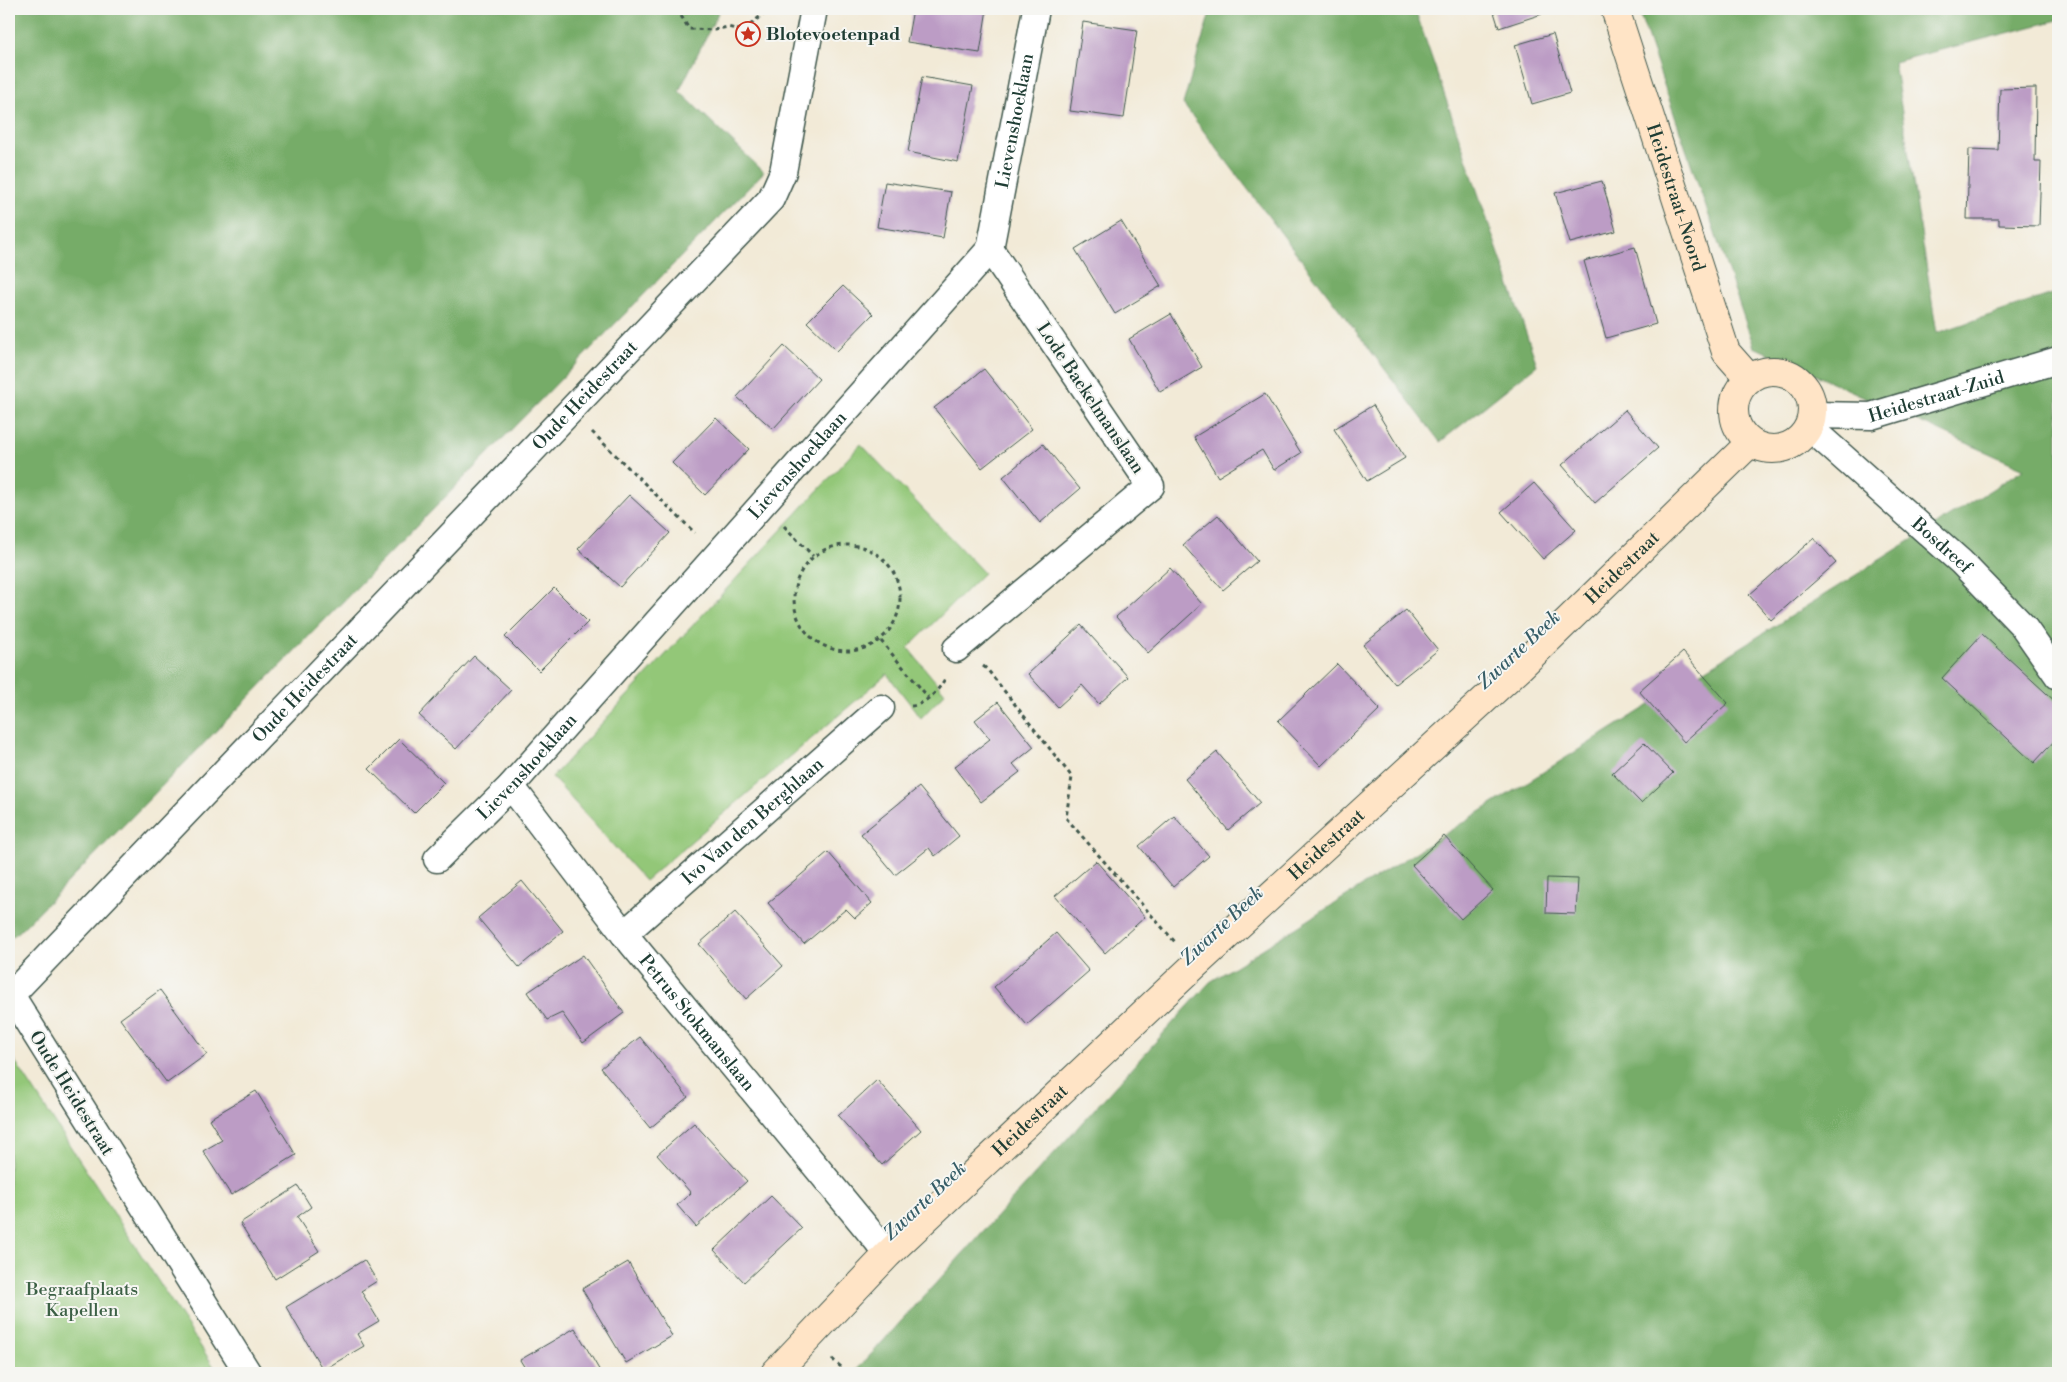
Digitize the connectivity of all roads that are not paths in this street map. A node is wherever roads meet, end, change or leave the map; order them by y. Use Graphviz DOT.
graph roads {
  1 [pos="814,9"];
  2 [pos="1036,9"];
  3 [pos="1615,9"];
  4 [pos="990,249"];
  5 [pos="2058,360"];
  6 [pos="1749,378"];
  7 [pos="1811,421"];
  8 [pos="1750,443"];
  9 [pos="956,648"];
  10 [pos="2058,676"];
  11 [pos="880,708"];
  12 [pos="511,786"];
  13 [pos="437,858"];
  14 [pos="624,934"];
  15 [pos="888,1254"];
  16 [pos="248,1373"];
  17 [pos="775,1373"];
  1 -- 16 [label="street, Oude Heidestraat"];
  2 -- 4 [label="street, Lievenshoeklaan"];
  3 -- 6 [label="street, Heidestraat-Noord"];
  4 -- 9 [label="street, Lode Baekelmanslaan"];
  4 -- 12 [label="street, Lievenshoeklaan"];
  5 -- 7 [label="street, Heidestraat-Zuid"];
  6 -- 7 [label="street"];
  6 -- 8 [label="street"];
  7 -- 8 [label="street"];
  7 -- 10 [label="street, Bosdreef"];
  8 -- 15 [label="street, Heidestraat"];
  11 -- 14 [label="street, Ivo Van den Berghlaan"];
  12 -- 13 [label="street, Lievenshoeklaan"];
  12 -- 14 [label="street, Petrus Stokmanslaan"];
  14 -- 15 [label="street, Petrus Stokmanslaan"];
  15 -- 17 [label="street, Heidestraat"];
}
